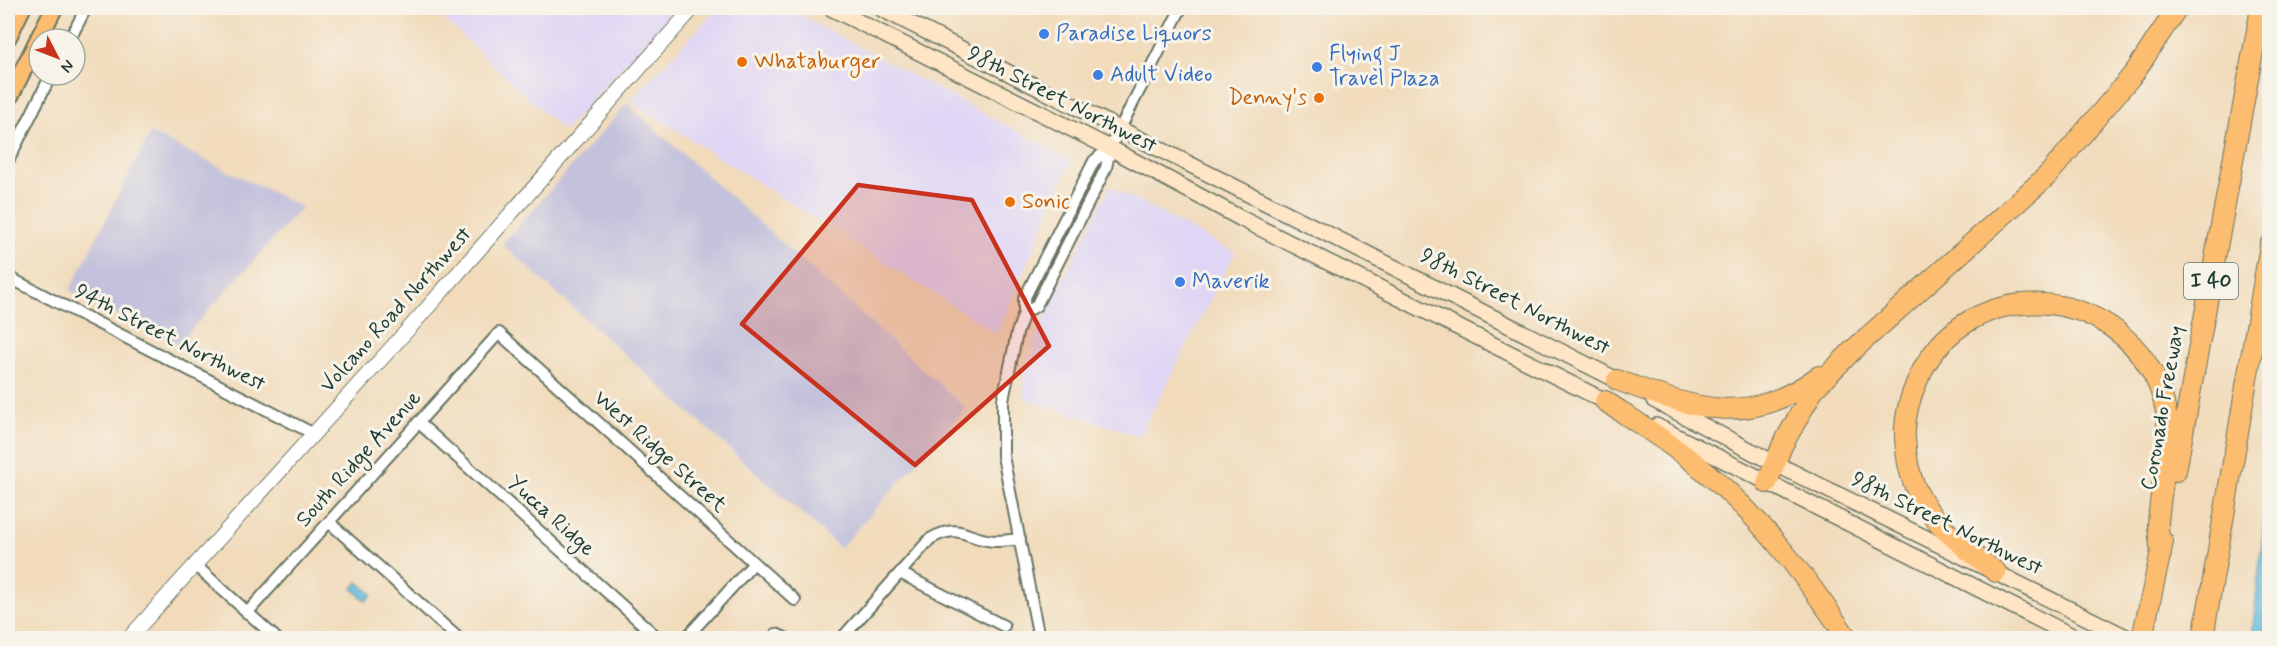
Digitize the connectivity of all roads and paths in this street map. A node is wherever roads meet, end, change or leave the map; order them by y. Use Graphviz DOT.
graph roads {
  1 [pos="22,8"];
  2 [pos="54,8"];
  3 [pos="86,8"];
  4 [pos="693,8"];
  5 [pos="831,8"];
  6 [pos="880,8"];
  7 [pos="1181,8"];
  8 [pos="2177,8"];
  9 [pos="2261,8"];
  10 [pos="76,27"];
  11 [pos="8,37"];
  12 [pos="45,87"];
  13 [pos="8,100"];
  14 [pos="1120,128"];
  15 [pos="1110,148"];
  16 [pos="8,161"];
  17 [pos="2270,245"];
  18 [pos="8,277"];
  19 [pos="500,333"];
  20 [pos="1852,351"];
  21 [pos="1617,380"];
  22 [pos="1605,401"];
  23 [pos="418,422"];
  24 [pos="314,434"];
  25 [pos="1774,464"];
  26 [pos="1767,483"];
  27 [pos="329,522"];
  28 [pos="1020,539"];
  29 [pos="2161,554"];
  30 [pos="754,563"];
  31 [pos="195,565"];
  32 [pos="1996,572"];
  33 [pos="900,573"];
  34 [pos="795,600"];
  35 [pos="247,613"];
  36 [pos="1004,626"];
  37 [pos="129,639"];
  38 [pos="276,639"];
  39 [pos="458,639"];
  40 [pos="658,639"];
  41 [pos="686,639"];
  42 [pos="842,639"];
  43 [pos="1039,639"];
  44 [pos="1847,639"];
  45 [pos="2076,639"];
  46 [pos="2128,639"];
  47 [pos="2142,639"];
  48 [pos="2203,639"];
  1 -- 11 [label="main road"];
  2 -- 13 [label="main road"];
  3 -- 10 [label="street"];
  4 -- 24 [label="street, Volcano Road Northwest"];
  5 -- 15 [label="main road, 98th Street Northwest"];
  6 -- 14 [label="main road, 98th Street Northwest"];
  7 -- 14 [label="street"];
  8 -- 20 [label="highway"];
  9 -- 29 [label="highway, Coronado Freeway / I 40"];
  12 -- 16 [label="street"];
  14 -- 15 [label="street"];
  14 -- 21 [label="main road, 98th Street Northwest"];
  15 -- 22 [label="main road, 98th Street Northwest"];
  15 -- 28 [label="street"];
  17 -- 48 [label="highway, I 40"];
  18 -- 24 [label="street, 94th Street Northwest"];
  19 -- 23 [label="street, South Ridge Avenue"];
  19 -- 30 [label="street, West Ridge Street"];
  20 -- 21 [label="highway"];
  20 -- 25 [label="highway"];
  21 -- 25 [label="main road, 98th Street Northwest"];
  22 -- 26 [label="main road, 98th Street Northwest"];
  22 -- 44 [label="highway"];
  23 -- 27 [label="street, South Ridge Avenue"];
  23 -- 40 [label="street, Yucca Ridge"];
  24 -- 31 [label="street, Volcano Road Northwest"];
  25 -- 26 [label="highway"];
  25 -- 32 [label="main road, 98th Street Northwest"];
  26 -- 45 [label="main road, 98th Street Northwest"];
  27 -- 35 [label="street, South Ridge Avenue"];
  27 -- 39 [label="street"];
  28 -- 33 [label="street"];
  28 -- 43 [label="street"];
  29 -- 32 [label="highway"];
  29 -- 47 [label="highway, Coronado Freeway / I 40"];
  30 -- 34 [label="street, West Ridge Street"];
  30 -- 41 [label="street"];
  31 -- 35 [label="street"];
  31 -- 37 [label="street, Volcano Road Northwest"];
  32 -- 46 [label="main road, 98th Street Northwest"];
  33 -- 36 [label="street"];
  33 -- 42 [label="street"];
  35 -- 38 [label="street"];
}
